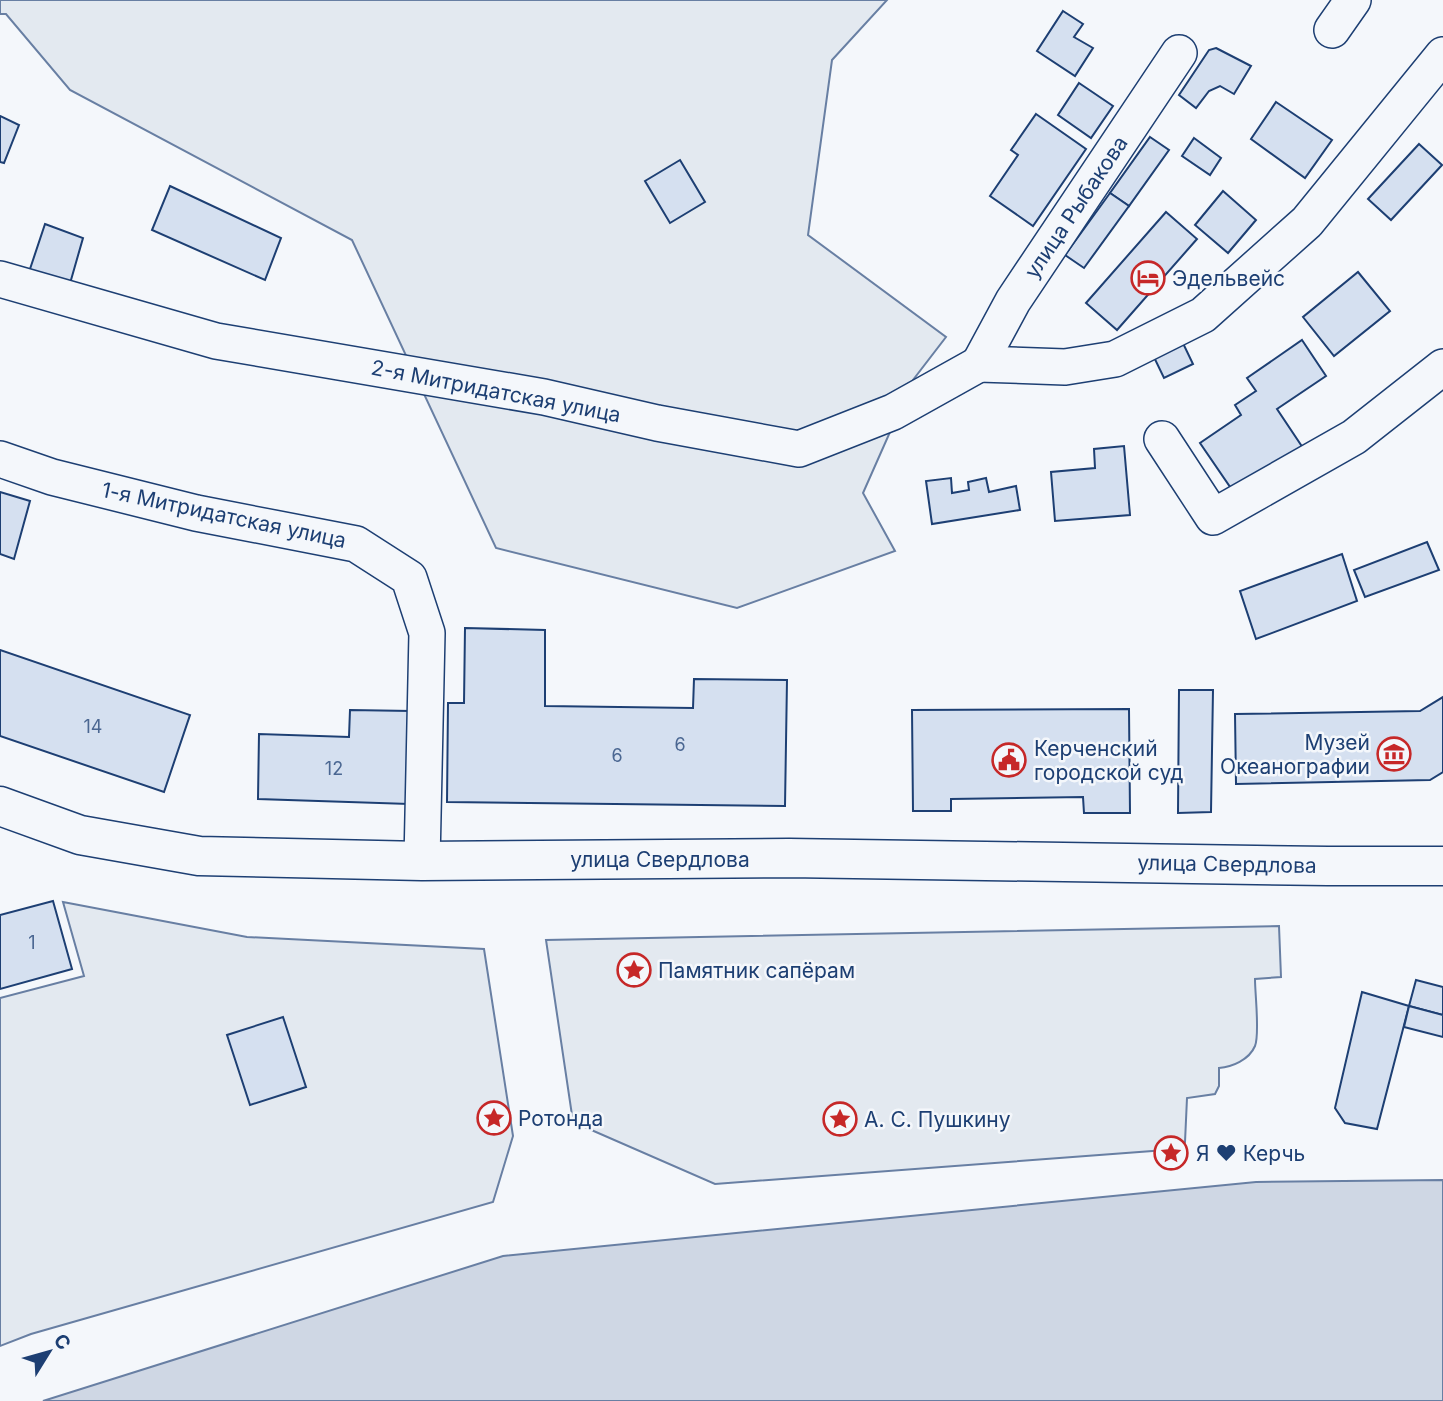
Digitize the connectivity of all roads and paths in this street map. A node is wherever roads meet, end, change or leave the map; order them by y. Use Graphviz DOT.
graph roads {
  1 [pos="1353,0"];
  2 [pos="1332,30"];
  3 [pos="1179,53"];
  4 [pos="1443,55"];
  5 [pos="0,279"];
  6 [pos="979,364"];
  7 [pos="1443,367"];
  8 [pos="1162,439"];
  9 [pos="0,459"];
  10 [pos="0,806"];
  11 [pos="422,861"];
  12 [pos="1443,866"];
  1 -- 2 [label="lane"];
  3 -- 6 [label="lane, улица Рыбакова"];
  4 -- 6 [label="lane"];
  5 -- 6 [label="lane, 2-я Митридатская улица"];
  7 -- 8 [label="lane"];
  9 -- 11 [label="lane, 1-я Митридатская улица"];
  10 -- 11 [label="main road, улица Свердлова"];
  11 -- 12 [label="main road, улица Свердлова"];
}
